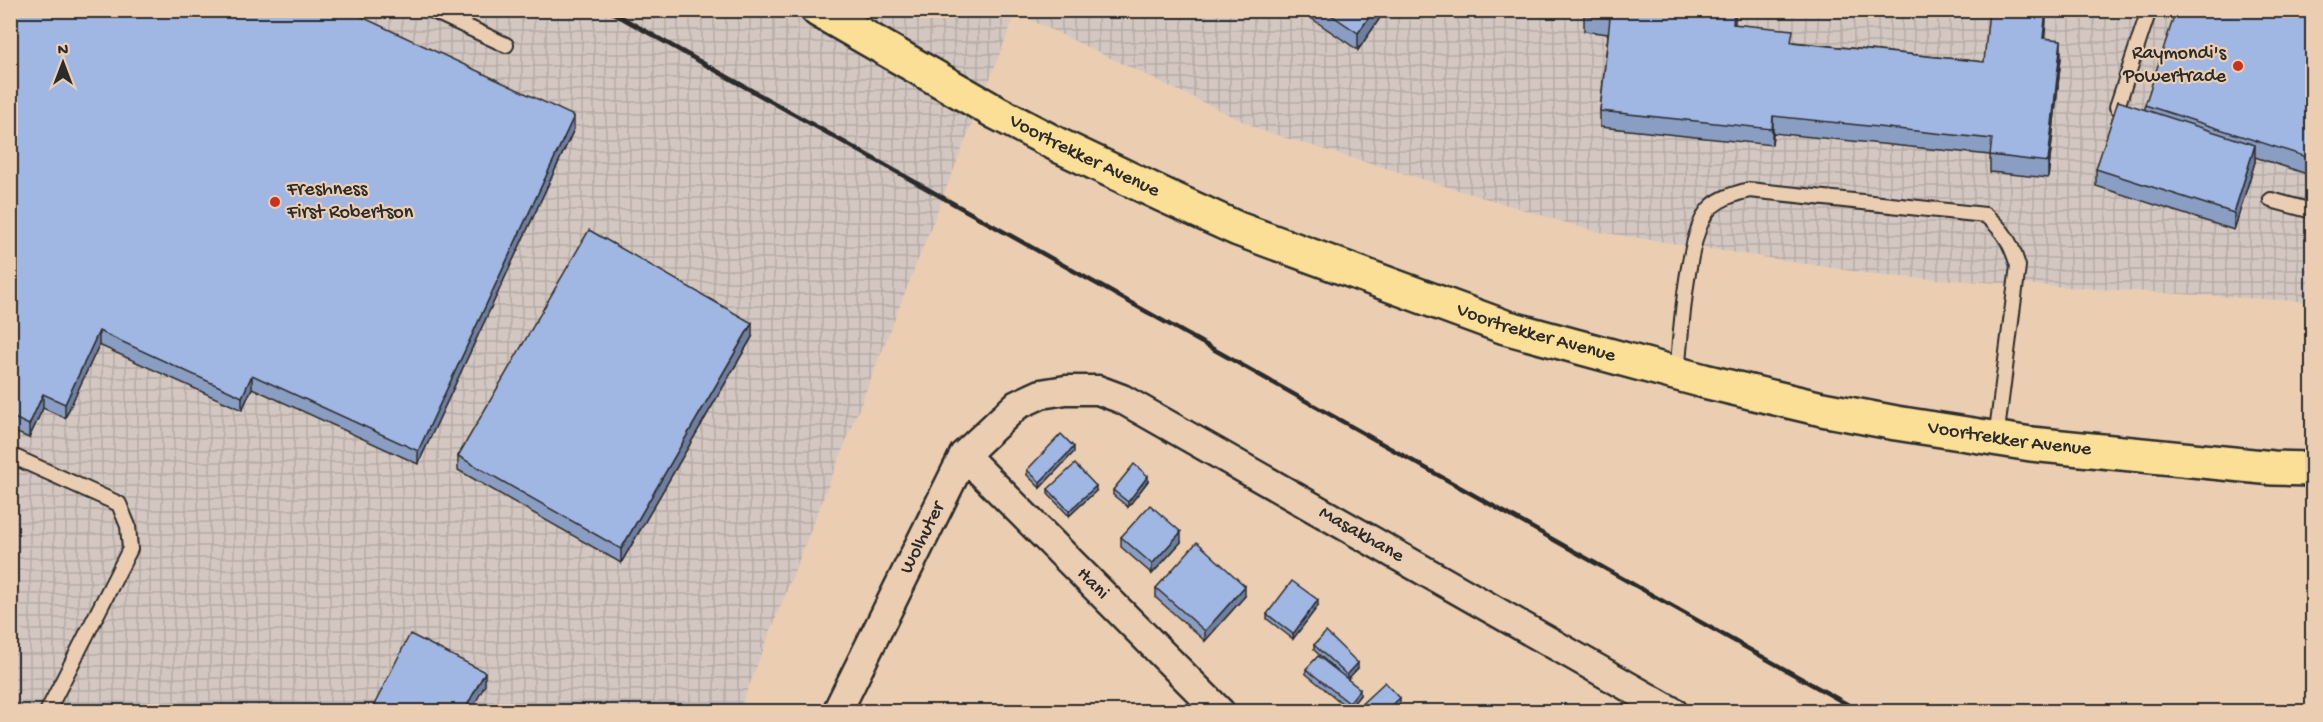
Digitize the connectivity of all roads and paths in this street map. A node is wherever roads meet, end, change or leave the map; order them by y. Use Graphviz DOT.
graph roads {
  1 [pos="431,10"];
  2 [pos="818,10"];
  3 [pos="2149,10"];
  4 [pos="506,45"];
  5 [pos="2116,107"];
  6 [pos="2271,200"];
  7 [pos="2313,211"];
  8 [pos="1677,373"];
  9 [pos="1041,394"];
  10 [pos="1996,439"];
  11 [pos="10,455"];
  12 [pos="964,455"];
  13 [pos="2313,469"];
  14 [pos="47,711"];
  15 [pos="837,711"];
  16 [pos="1220,711"];
  17 [pos="1673,711"];
  1 -- 4 [label="lane"];
  2 -- 8 [label="main road, Voortrekker Avenue"];
  3 -- 5 [label="lane"];
  6 -- 7 [label="lane"];
  8 -- 10 [label="main road, Voortrekker Avenue"];
  8 -- 10 [label="lane"];
  9 -- 12 [label="street, Wolhuter"];
  9 -- 17 [label="street, Masakhane"];
  10 -- 13 [label="main road, Voortrekker Avenue"];
  11 -- 14 [label="lane"];
  12 -- 15 [label="street, Wolhuter"];
  12 -- 16 [label="street, Hani"];
}
